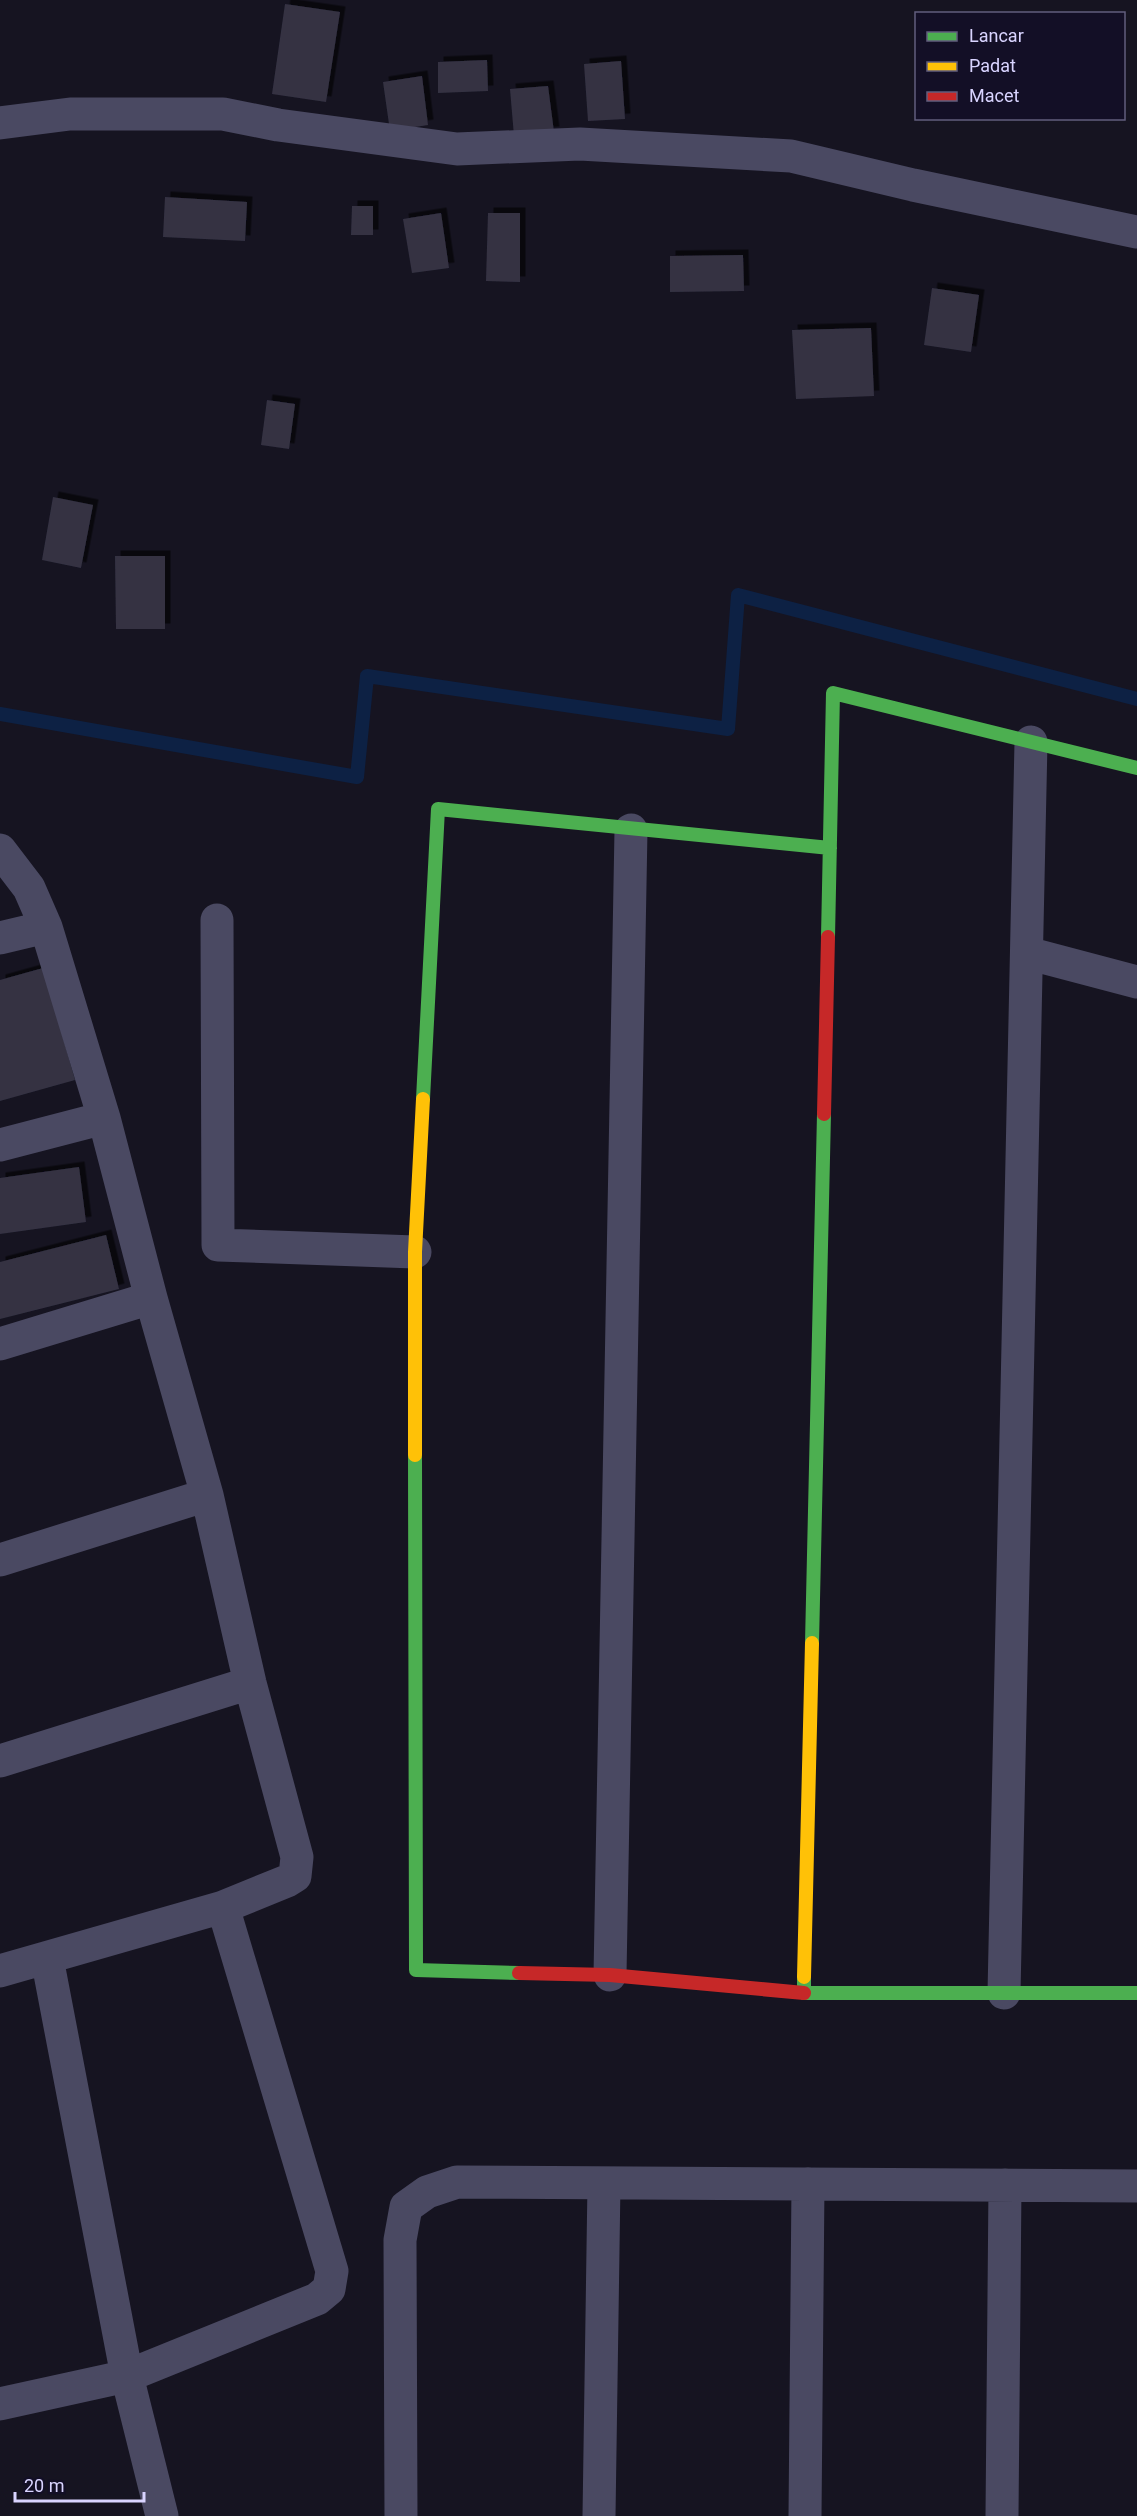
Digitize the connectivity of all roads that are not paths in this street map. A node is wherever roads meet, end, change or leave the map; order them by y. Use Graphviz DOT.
graph roads {
  1 [pos="0,123"];
  2 [pos="1137,232"];
  3 [pos="1032,742"];
  4 [pos="1137,768"];
  5 [pos="631,830"];
  6 [pos="830,848"];
  7 [pos="0,850"];
  8 [pos="217,920"];
  9 [pos="46,927"];
  10 [pos="0,939"];
  11 [pos="1027,953"];
  12 [pos="1137,982"];
  13 [pos="104,1118"];
  14 [pos="0,1146"];
  15 [pos="415,1252"];
  16 [pos="151,1298"];
  17 [pos="0,1344"];
  18 [pos="207,1495"];
  19 [pos="0,1560"];
  20 [pos="250,1683"];
  21 [pos="0,1761"];
  22 [pos="223,1907"];
  23 [pos="47,1958"];
  24 [pos="0,1971"];
  25 [pos="610,1975"];
  26 [pos="804,1993"];
  27 [pos="1004,1993"];
  28 [pos="1137,1993"];
  29 [pos="604,2183"];
  30 [pos="808,2184"];
  31 [pos="1005,2186"];
  32 [pos="1137,2186"];
  33 [pos="128,2376"];
  34 [pos="0,2404"];
  35 [pos="162,2516"];
  36 [pos="401,2516"];
  37 [pos="598,2516"];
  38 [pos="805,2516"];
  39 [pos="1002,2516"];
  1 -- 2 [label="street"];
  3 -- 4 [label="street"];
  3 -- 6 [label="street"];
  3 -- 11 [label="street"];
  5 -- 6 [label="street"];
  5 -- 15 [label="street"];
  5 -- 25 [label="street"];
  6 -- 26 [label="street"];
  7 -- 9 [label="street"];
  8 -- 15 [label="street"];
  9 -- 10 [label="street"];
  9 -- 13 [label="street"];
  11 -- 12 [label="street"];
  11 -- 27 [label="street"];
  13 -- 14 [label="street"];
  13 -- 16 [label="street"];
  15 -- 25 [label="street"];
  16 -- 17 [label="street"];
  16 -- 18 [label="street"];
  18 -- 19 [label="street"];
  18 -- 20 [label="street"];
  20 -- 21 [label="street"];
  20 -- 22 [label="street"];
  22 -- 23 [label="street"];
  22 -- 33 [label="street"];
  23 -- 24 [label="street"];
  23 -- 33 [label="street"];
  25 -- 26 [label="street"];
  26 -- 27 [label="street"];
  27 -- 28 [label="street"];
  29 -- 30 [label="street"];
  29 -- 36 [label="street"];
  29 -- 37 [label="street"];
  30 -- 31 [label="street"];
  30 -- 38 [label="street"];
  31 -- 32 [label="street"];
  31 -- 39 [label="street"];
  33 -- 34 [label="street"];
  33 -- 35 [label="street"];
}
